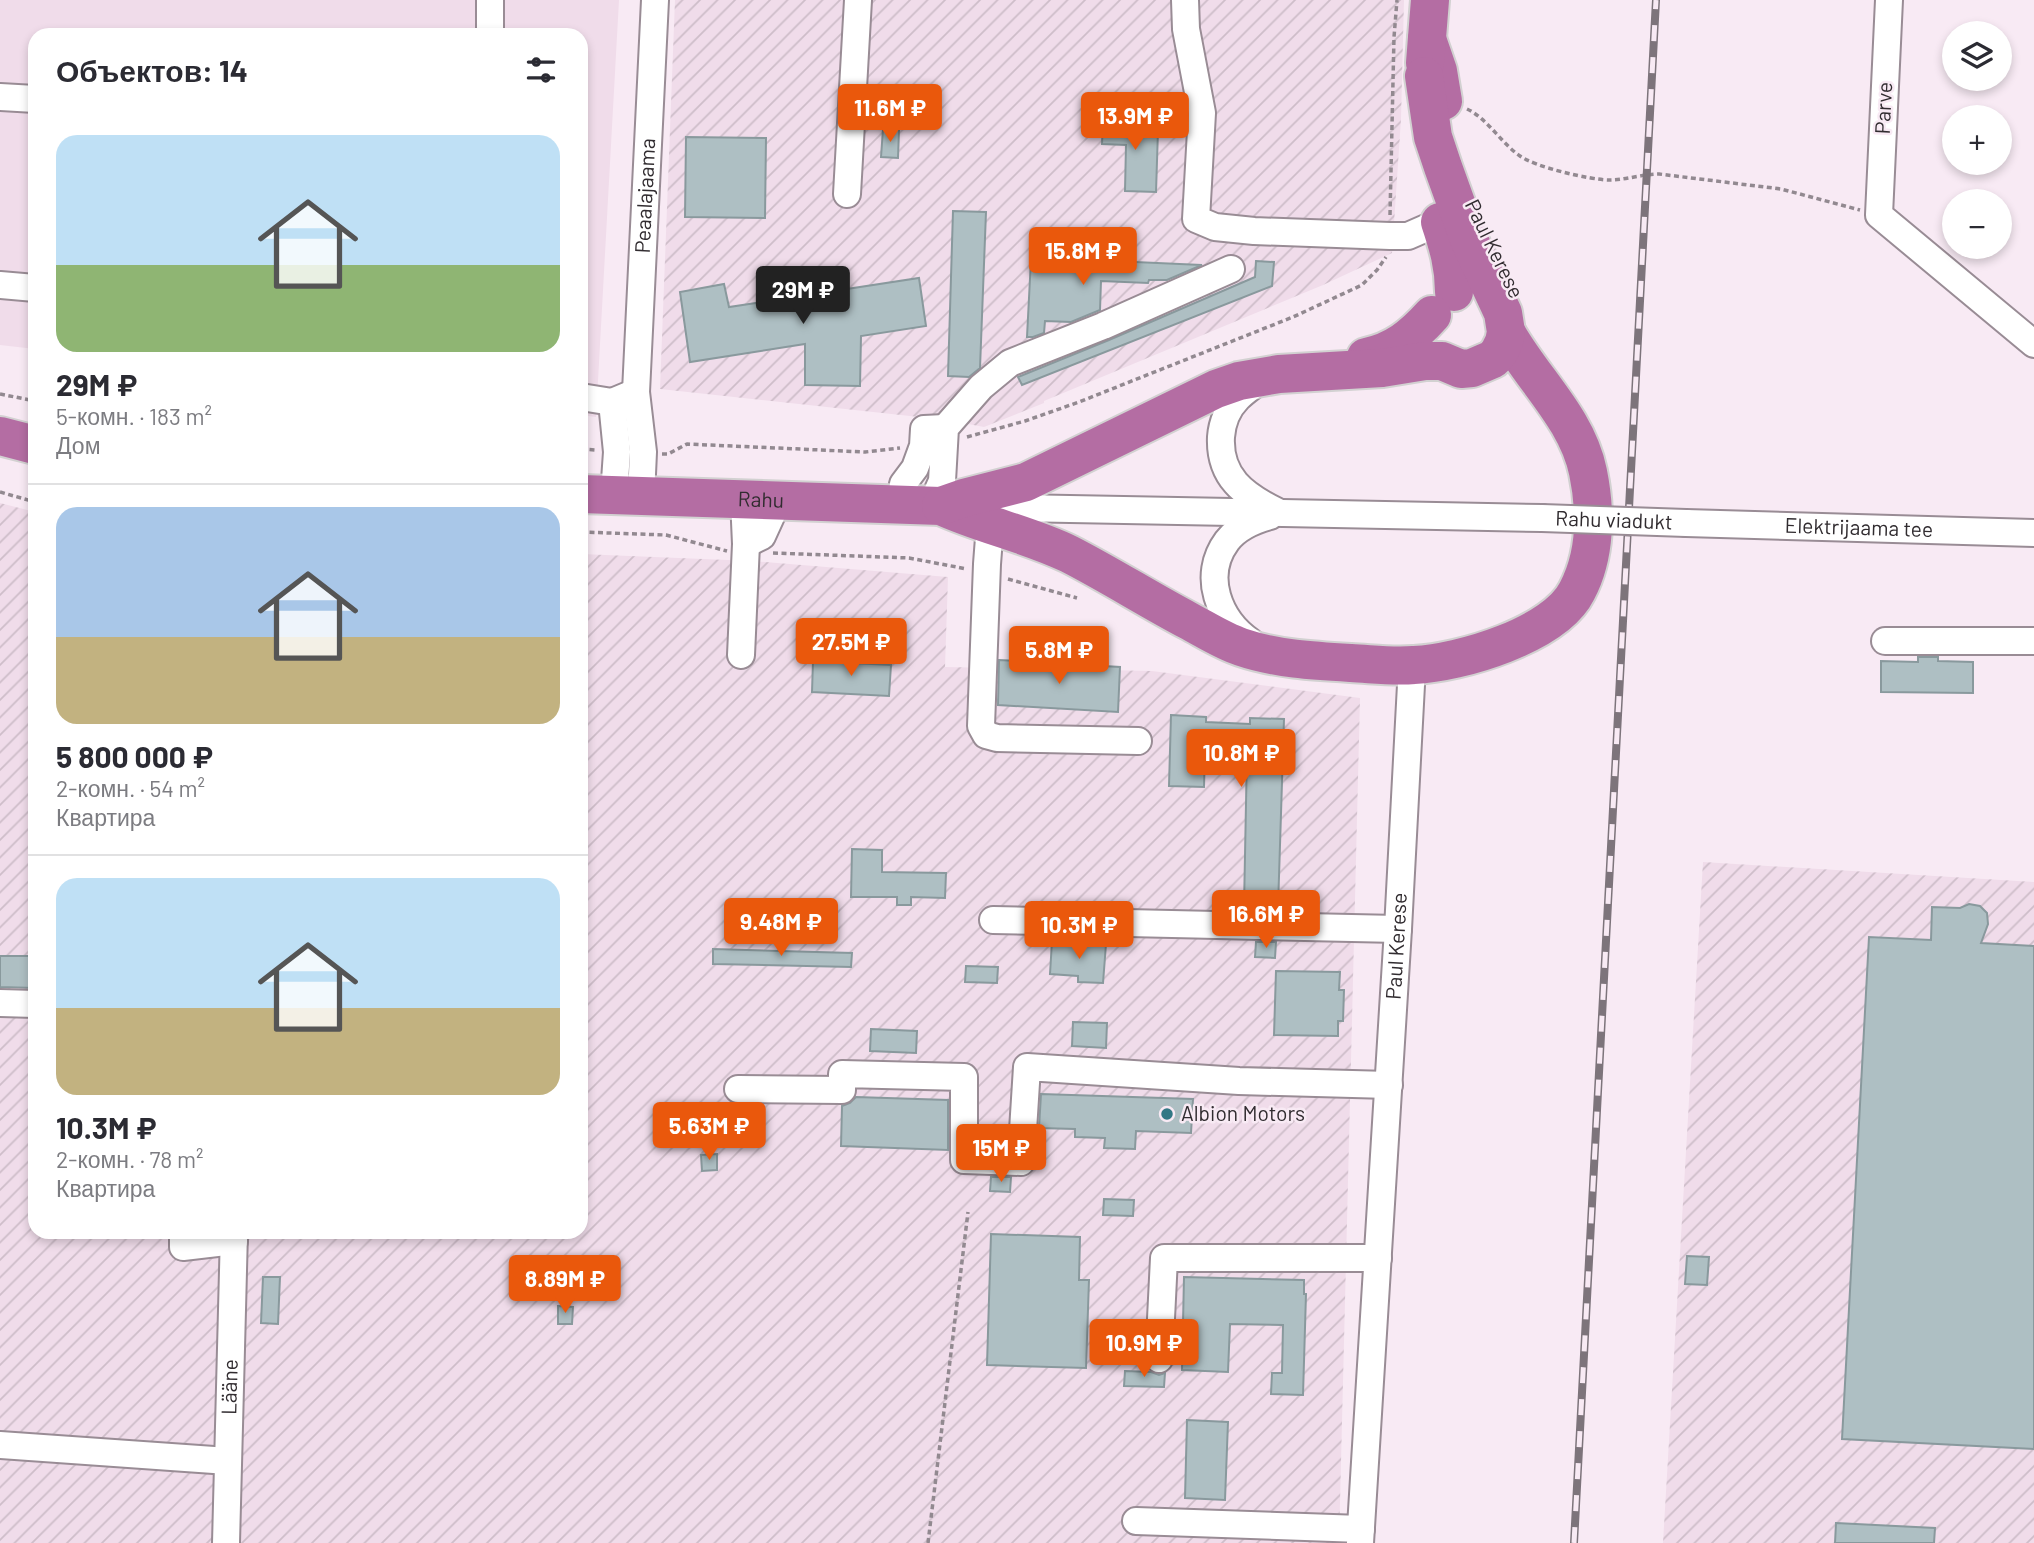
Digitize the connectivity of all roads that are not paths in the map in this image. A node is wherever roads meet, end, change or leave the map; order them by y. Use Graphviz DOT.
graph roads {
  1 [pos="490,0"];
  2 [pos="655,0"];
  3 [pos="858,0"];
  4 [pos="1185,0"];
  5 [pos="1430,0"];
  6 [pos="1889,0"];
  7 [pos="490,28"];
  8 [pos="1426,57"];
  9 [pos="0,97"];
  10 [pos="28,99"];
  11 [pos="847,194"];
  12 [pos="1440,222"];
  13 [pos="1231,269"];
  14 [pos="0,285"];
  15 [pos="28,287"];
  16 [pos="1443,303"];
  17 [pos="1503,318"];
  18 [pos="2034,344"];
  19 [pos="1457,365"];
  20 [pos="1314,371"];
  21 [pos="1263,378"];
  22 [pos="588,397"];
  23 [pos="624,397"];
  24 [pos="945,428"];
  25 [pos="0,436"];
  26 [pos="28,443"];
  27 [pos="1584,458"];
  28 [pos="0,460"];
  29 [pos="28,467"];
  30 [pos="612,495"];
  31 [pos="936,499"];
  32 [pos="761,500"];
  33 [pos="1281,513"];
  34 [pos="1686,523"];
  35 [pos="990,525"];
  36 [pos="2034,533"];
  37 [pos="1885,641"];
  38 [pos="2034,641"];
  39 [pos="741,655"];
  40 [pos="1270,655"];
  41 [pos="1412,666"];
  42 [pos="1138,741"];
  43 [pos="993,920"];
  44 [pos="1398,929"];
  45 [pos="0,1003"];
  46 [pos="28,1003"];
  47 [pos="1389,1085"];
  48 [pos="738,1089"];
  49 [pos="183,1239"];
  50 [pos="220,1239"];
  51 [pos="234,1239"];
  52 [pos="1378,1258"];
  53 [pos="1159,1359"];
  54 [pos="0,1445"];
  55 [pos="228,1461"];
  56 [pos="1136,1521"];
  57 [pos="1360,1536"];
  58 [pos="226,1543"];
  1 -- 7 [label="street"];
  2 -- 23 [label="street, Peaalajaama"];
  3 -- 11 [label="street"];
  4 -- 12 [label="street"];
  5 -- 8 [label="highway, Paul Kerese"];
  6 -- 18 [label="street, Parve"];
  8 -- 12 [label="highway, Paul Kerese"];
  8 -- 17 [label="highway, Paul Kerese"];
  8 -- 27 [label="highway, Paul Kerese"];
  9 -- 10 [label="street"];
  12 -- 16 [label="highway, Paul Kerese"];
  13 -- 24 [label="street"];
  14 -- 15 [label="street"];
  16 -- 17 [label="highway"];
  16 -- 19 [label="highway"];
  16 -- 20 [label="highway"];
  17 -- 19 [label="highway"];
  17 -- 27 [label="highway, Paul Kerese"];
  19 -- 20 [label="highway"];
  19 -- 27 [label="highway, Paul Kerese"];
  20 -- 21 [label="highway"];
  21 -- 31 [label="highway"];
  21 -- 33 [label="street"];
  22 -- 23 [label="street"];
  23 -- 30 [label="street, Peaalajaama"];
  24 -- 31 [label="street"];
  24 -- 31 [label="street"];
  25 -- 26 [label="highway"];
  27 -- 41 [label="highway, Paul Kerese"];
  28 -- 29 [label="highway"];
  30 -- 32 [label="highway, Rahu"];
  31 -- 32 [label="highway, Rahu"];
  31 -- 33 [label="street, Rahu viadukt"];
  31 -- 35 [label="highway"];
  32 -- 39 [label="street"];
  33 -- 34 [label="street, Rahu viadukt, bridge"];
  33 -- 40 [label="street"];
  34 -- 36 [label="street, Elektrijaama tee"];
  35 -- 40 [label="highway"];
  35 -- 42 [label="street"];
  37 -- 38 [label="street"];
  40 -- 41 [label="highway"];
  41 -- 44 [label="street, Paul Kerese"];
  43 -- 44 [label="street"];
  44 -- 47 [label="street, Paul Kerese"];
  45 -- 46 [label="street"];
  47 -- 48 [label="street"];
  47 -- 52 [label="street, Paul Kerese"];
  49 -- 50 [label="street"];
  51 -- 55 [label="street, Lääne"];
  52 -- 53 [label="street"];
  52 -- 57 [label="street, Paul Kerese"];
  54 -- 55 [label="street"];
  55 -- 58 [label="street, Lääne"];
  56 -- 57 [label="street"];
}
